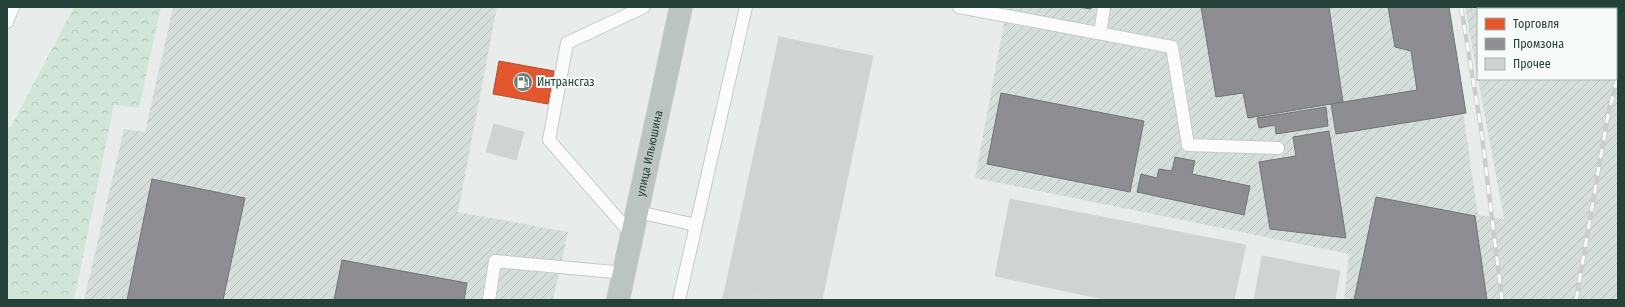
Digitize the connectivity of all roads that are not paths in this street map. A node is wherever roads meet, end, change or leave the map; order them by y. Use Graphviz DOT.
graph roads {
  1 [pos="13,7"];
  2 [pos="644,7"];
  3 [pos="681,7"];
  4 [pos="746,7"];
  5 [pos="959,7"];
  6 [pos="1104,7"];
  7 [pos="7,22"];
  8 [pos="1100,33"];
  9 [pos="1278,148"];
  10 [pos="638,212"];
  11 [pos="696,225"];
  12 [pos="632,236"];
  13 [pos="624,273"];
  14 [pos="489,300"];
  15 [pos="618,300"];
  16 [pos="679,300"];
  1 -- 7 [label="lane"];
  2 -- 12 [label="lane"];
  3 -- 10 [label="highway, улица Ильюшина"];
  4 -- 11 [label="lane"];
  5 -- 8 [label="lane"];
  6 -- 8 [label="lane"];
  8 -- 9 [label="lane"];
  10 -- 11 [label="lane"];
  10 -- 12 [label="highway, улица Ильюшина"];
  11 -- 16 [label="lane"];
  12 -- 13 [label="highway, улица Ильюшина"];
  13 -- 14 [label="lane"];
  13 -- 15 [label="highway, улица Ильюшина"];
}
